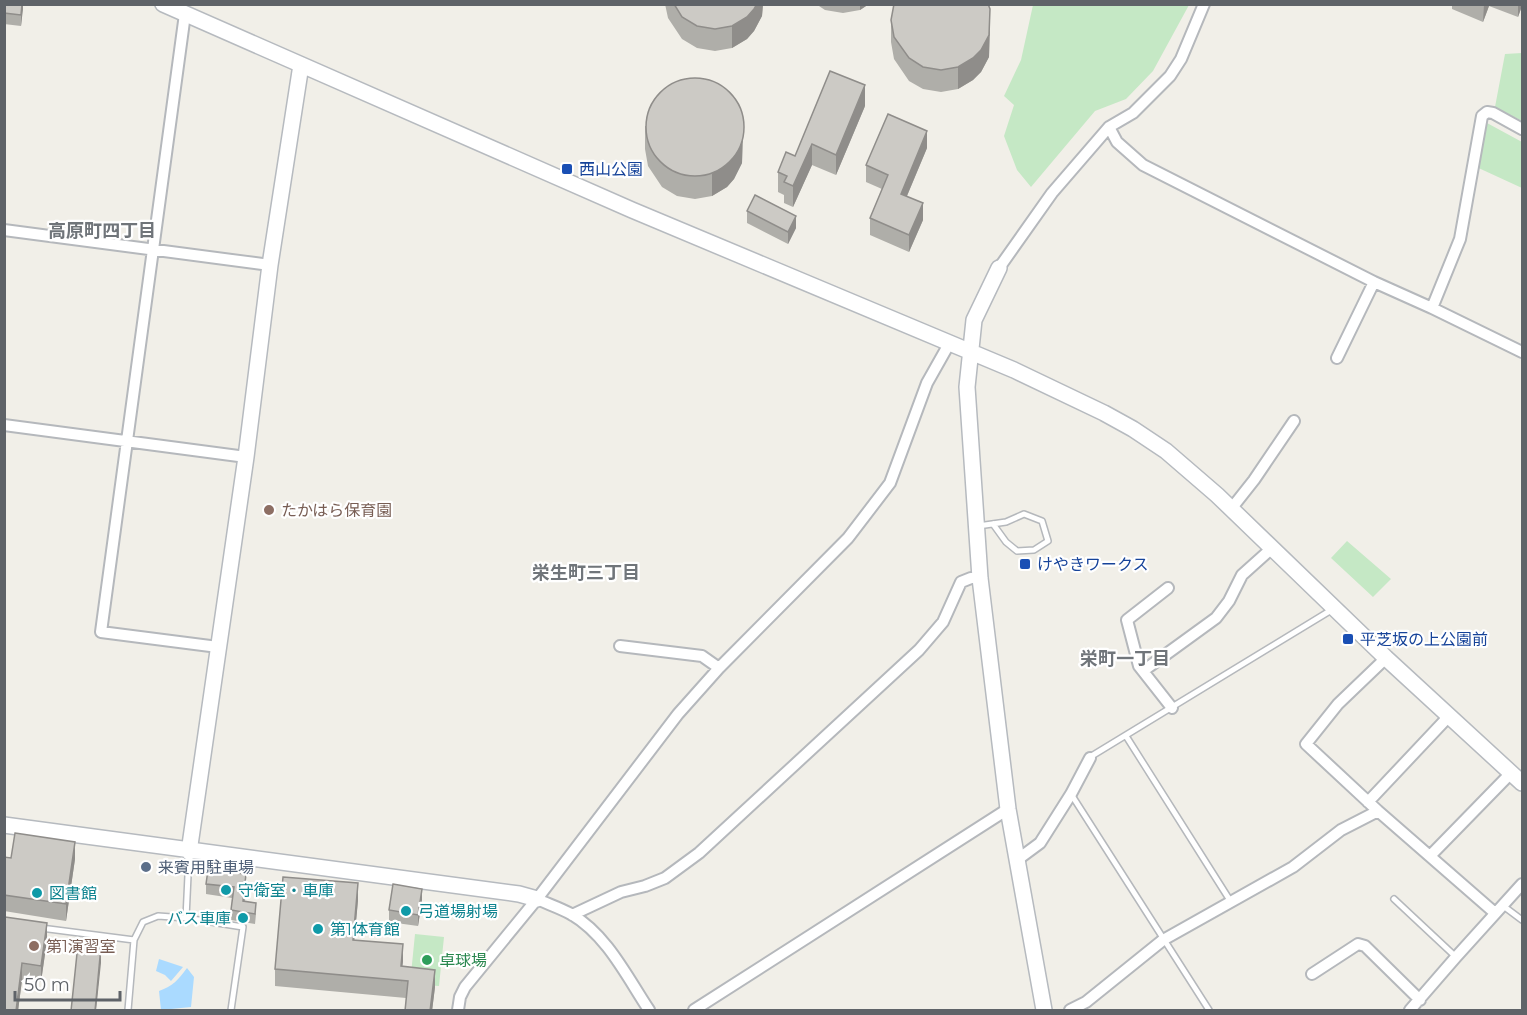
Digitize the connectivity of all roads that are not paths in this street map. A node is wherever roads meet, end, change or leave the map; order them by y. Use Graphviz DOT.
graph roads {
  1 [pos="163,4"];
  2 [pos="1204,4"];
  3 [pos="185,14"];
  4 [pos="301,65"];
  5 [pos="1109,127"];
  6 [pos="1522,129"];
  7 [pos="4,230"];
  8 [pos="152,248"];
  9 [pos="270,265"];
  10 [pos="999,268"];
  11 [pos="1374,282"];
  12 [pos="1432,308"];
  13 [pos="949,344"];
  14 [pos="1522,352"];
  15 [pos="971,353"];
  16 [pos="1337,358"];
  17 [pos="1294,421"];
  18 [pos="4,424"];
  19 [pos="127,440"];
  20 [pos="246,458"];
  21 [pos="1231,509"];
  22 [pos="993,524"];
  23 [pos="976,526"];
  24 [pos="1271,549"];
  25 [pos="980,578"];
  26 [pos="1168,588"];
  27 [pos="1334,608"];
  28 [pos="620,646"];
  29 [pos="218,647"];
  30 [pos="1386,658"];
  31 [pos="718,668"];
  32 [pos="1143,671"];
  33 [pos="1172,708"];
  34 [pos="1450,715"];
  35 [pos="1126,736"];
  36 [pos="1090,758"];
  37 [pos="1517,778"];
  38 [pos="1071,794"];
  39 [pos="1368,802"];
  40 [pos="1008,809"];
  41 [pos="1378,812"];
  42 [pos="4,825"];
  43 [pos="189,852"];
  44 [pos="1430,856"];
  45 [pos="1017,860"];
  46 [pos="1522,884"];
  47 [pos="537,899"];
  48 [pos="1394,899"];
  49 [pos="1231,902"];
  50 [pos="1499,909"];
  51 [pos="572,915"];
  52 [pos="186,918"];
  53 [pos="1522,920"];
  54 [pos="28,926"];
  55 [pos="134,940"];
  56 [pos="1163,940"];
  57 [pos="1456,957"];
  58 [pos="1312,974"];
  59 [pos="1420,1000"];
  60 [pos="128,1011"];
  61 [pos="231,1011"];
  62 [pos="458,1011"];
  63 [pos="649,1011"];
  64 [pos="694,1011"];
  65 [pos="1044,1011"];
  66 [pos="1070,1011"];
  67 [pos="1209,1011"];
  68 [pos="1410,1011"];
  1 -- 3 [label="street"];
  2 -- 5 [label="street"];
  3 -- 4 [label="street"];
  3 -- 8 [label="street"];
  4 -- 9 [label="street"];
  4 -- 13 [label="street"];
  5 -- 10 [label="street"];
  5 -- 11 [label="street"];
  6 -- 12 [label="street"];
  7 -- 8 [label="street"];
  8 -- 9 [label="street"];
  8 -- 19 [label="street"];
  9 -- 20 [label="street"];
  10 -- 15 [label="street"];
  11 -- 12 [label="street"];
  11 -- 16 [label="street"];
  12 -- 14 [label="street"];
  13 -- 15 [label="street"];
  13 -- 31 [label="street"];
  15 -- 21 [label="street"];
  15 -- 23 [label="street"];
  17 -- 21 [label="street"];
  18 -- 19 [label="street"];
  19 -- 20 [label="street"];
  19 -- 29 [label="street"];
  20 -- 29 [label="street"];
  21 -- 24 [label="street"];
  22 -- 22 [label="lane"];
  22 -- 23 [label="lane"];
  23 -- 25 [label="street"];
  24 -- 27 [label="street"];
  24 -- 32 [label="street"];
  25 -- 40 [label="street"];
  25 -- 51 [label="street"];
  26 -- 32 [label="street"];
  27 -- 30 [label="street"];
  27 -- 33 [label="lane"];
  28 -- 31 [label="street"];
  29 -- 43 [label="street"];
  30 -- 34 [label="street"];
  30 -- 39 [label="street"];
  31 -- 47 [label="street"];
  32 -- 33 [label="street"];
  33 -- 35 [label="lane"];
  34 -- 37 [label="street"];
  34 -- 39 [label="street"];
  35 -- 36 [label="lane"];
  35 -- 49 [label="lane"];
  36 -- 38 [label="street"];
  37 -- 44 [label="street"];
  38 -- 45 [label="street"];
  38 -- 56 [label="lane"];
  39 -- 41 [label="street"];
  40 -- 45 [label="street"];
  40 -- 64 [label="street"];
  41 -- 44 [label="street"];
  41 -- 49 [label="street"];
  42 -- 43 [label="street"];
  43 -- 47 [label="street"];
  43 -- 52 [label="lane"];
  44 -- 50 [label="street"];
  45 -- 65 [label="street"];
  46 -- 50 [label="street"];
  47 -- 51 [label="street"];
  47 -- 62 [label="street"];
  48 -- 57 [label="lane"];
  49 -- 56 [label="street"];
  50 -- 53 [label="lane"];
  50 -- 57 [label="street"];
  51 -- 63 [label="street"];
  52 -- 55 [label="lane"];
  52 -- 61 [label="lane"];
  54 -- 55 [label="lane"];
  55 -- 60 [label="lane"];
  56 -- 66 [label="street"];
  56 -- 67 [label="lane"];
  57 -- 59 [label="street"];
  58 -- 59 [label="street"];
  59 -- 68 [label="street"];
}
